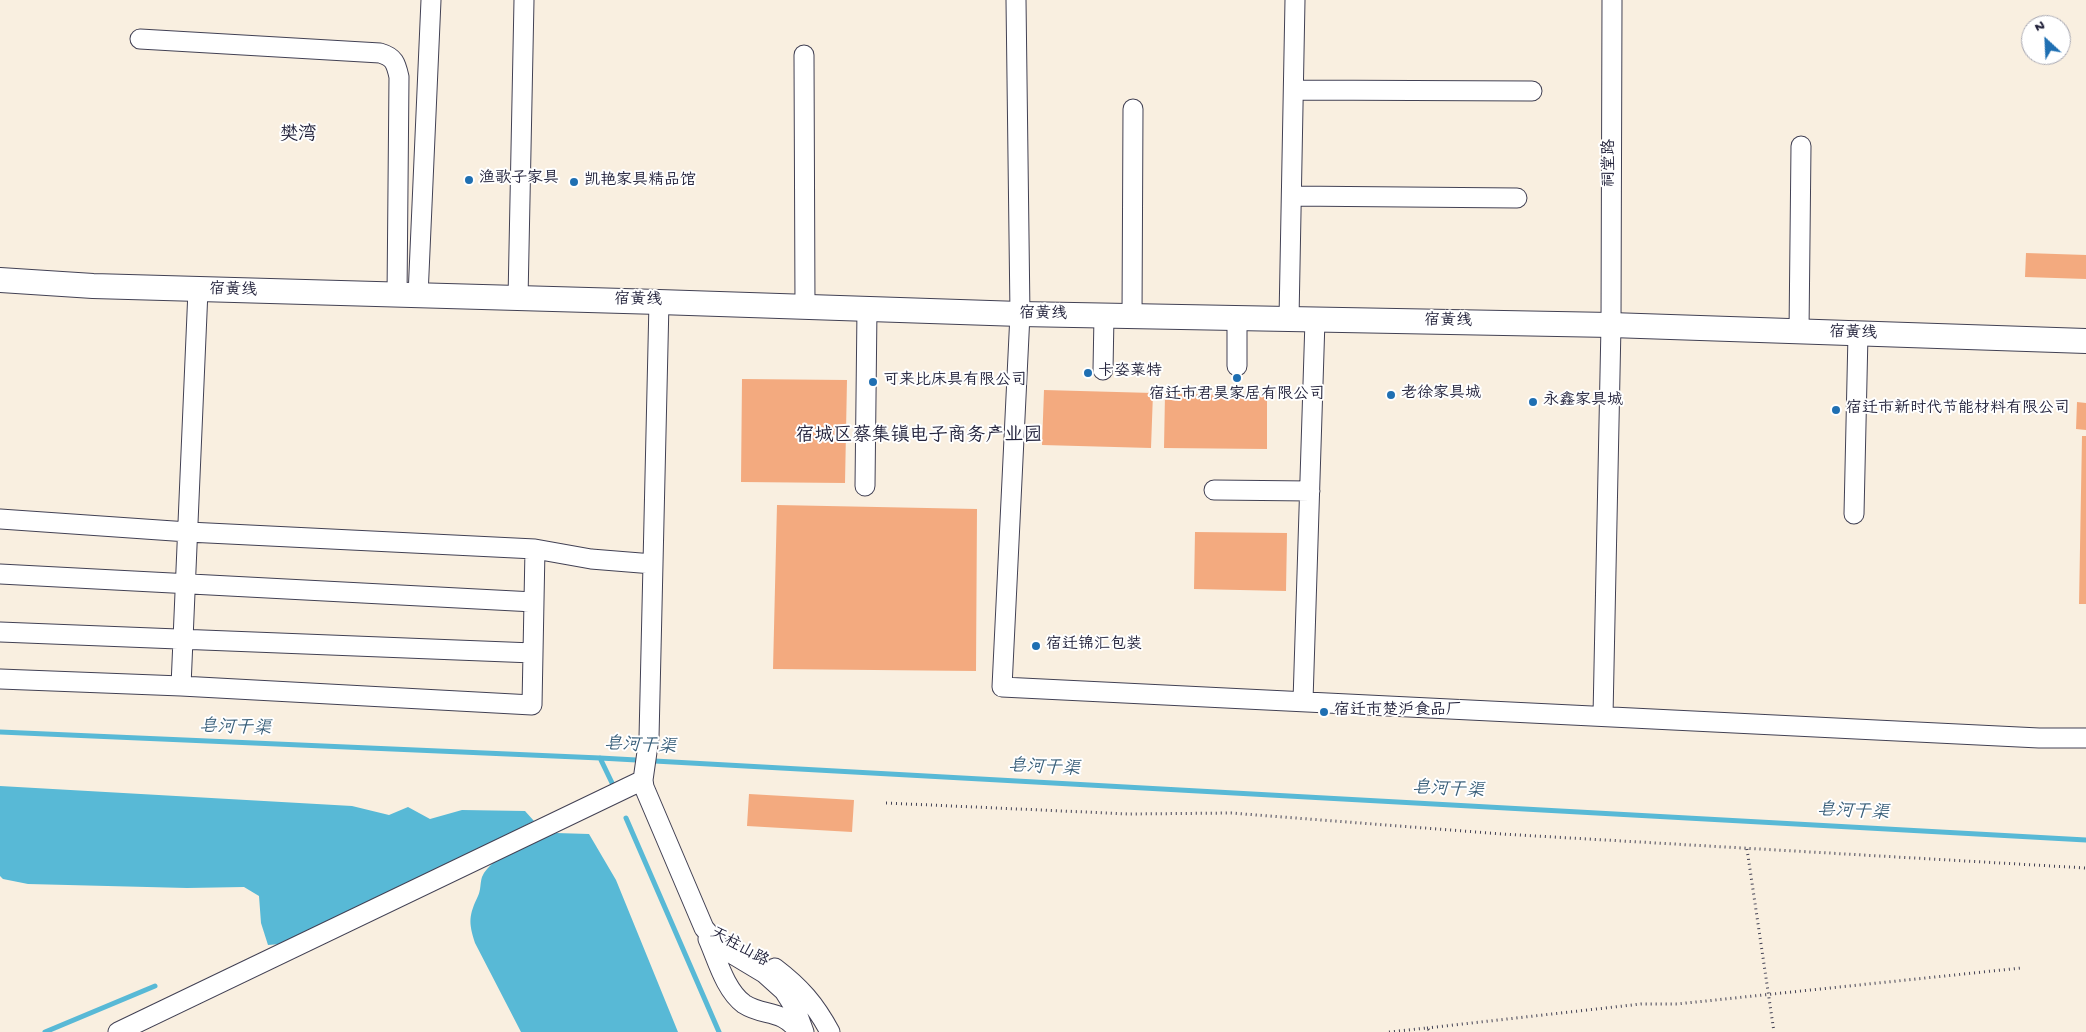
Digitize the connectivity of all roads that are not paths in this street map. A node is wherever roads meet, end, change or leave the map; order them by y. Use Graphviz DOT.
graph roads {
  1 [pos="431,0"];
  2 [pos="524,0"];
  3 [pos="1016,0"];
  4 [pos="1295,0"];
  5 [pos="1612,0"];
  6 [pos="140,39"];
  7 [pos="804,55"];
  8 [pos="1294,90"];
  9 [pos="1532,91"];
  10 [pos="1132,109"];
  11 [pos="1800,146"];
  12 [pos="1292,196"];
  13 [pos="1517,198"];
  14 [pos="0,280"];
  15 [pos="198,290"];
  16 [pos="407,296"];
  17 [pos="518,299"];
  18 [pos="659,302"];
  19 [pos="805,307"];
  20 [pos="867,309"];
  21 [pos="1020,314"];
  22 [pos="1104,316"];
  23 [pos="1132,316"];
  24 [pos="1238,318"];
  25 [pos="1289,320"];
  26 [pos="1315,320"];
  27 [pos="1611,325"];
  28 [pos="1799,332"];
  29 [pos="1858,334"];
  30 [pos="2086,342"];
  31 [pos="1237,366"];
  32 [pos="1103,370"];
  33 [pos="865,486"];
  34 [pos="1214,490"];
  35 [pos="1310,491"];
  36 [pos="1854,514"];
  37 [pos="0,519"];
  38 [pos="188,532"];
  39 [pos="535,549"];
  40 [pos="653,564"];
  41 [pos="0,574"];
  42 [pos="186,583"];
  43 [pos="534,602"];
  44 [pos="0,632"];
  45 [pos="183,640"];
  46 [pos="533,653"];
  47 [pos="0,679"];
  48 [pos="181,686"];
  49 [pos="1303,701"];
  50 [pos="1604,716"];
  51 [pos="2086,738"];
  52 [pos="644,777"];
  53 [pos="704,928"];
  54 [pos="118,1032"];
  55 [pos="799,1032"];
  56 [pos="804,1032"];
  57 [pos="830,1032"];
  1 -- 16 [label="street"];
  2 -- 17 [label="street"];
  3 -- 21 [label="street"];
  4 -- 8 [label="street"];
  5 -- 27 [label="street, 祠堂路"];
  6 -- 16 [label="street"];
  7 -- 19 [label="street"];
  8 -- 9 [label="street"];
  8 -- 12 [label="street"];
  10 -- 23 [label="street"];
  11 -- 28 [label="street"];
  12 -- 13 [label="street"];
  12 -- 25 [label="street"];
  14 -- 15 [label="main road, 宿黄线"];
  15 -- 16 [label="main road, 宿黄线"];
  15 -- 38 [label="street"];
  16 -- 17 [label="main road, 宿黄线"];
  17 -- 18 [label="main road, 宿黄线"];
  18 -- 19 [label="main road, 宿黄线"];
  18 -- 40 [label="street"];
  19 -- 20 [label="main road, 宿黄线"];
  20 -- 21 [label="main road, 宿黄线"];
  20 -- 33 [label="street"];
  21 -- 22 [label="main road, 宿黄线"];
  21 -- 49 [label="street"];
  22 -- 23 [label="main road, 宿黄线"];
  22 -- 32 [label="street"];
  23 -- 24 [label="main road, 宿黄线"];
  24 -- 25 [label="main road, 宿黄线"];
  24 -- 31 [label="street"];
  25 -- 26 [label="main road, 宿黄线"];
  26 -- 27 [label="main road, 宿黄线"];
  26 -- 35 [label="street"];
  27 -- 28 [label="main road, 宿黄线"];
  27 -- 50 [label="street, 祠堂路"];
  28 -- 29 [label="main road, 宿黄线"];
  29 -- 30 [label="main road, 宿黄线"];
  29 -- 36 [label="street"];
  34 -- 35 [label="street"];
  35 -- 49 [label="street"];
  37 -- 38 [label="street"];
  38 -- 39 [label="street"];
  38 -- 42 [label="street"];
  39 -- 40 [label="street"];
  39 -- 43 [label="street"];
  40 -- 52 [label="street"];
  41 -- 42 [label="street"];
  42 -- 43 [label="street"];
  42 -- 45 [label="street"];
  43 -- 46 [label="street"];
  44 -- 45 [label="street"];
  45 -- 46 [label="street"];
  45 -- 48 [label="street"];
  46 -- 48 [label="street"];
  47 -- 48 [label="street"];
  49 -- 50 [label="street"];
  50 -- 51 [label="street"];
  52 -- 53 [label="street"];
  52 -- 54 [label="street"];
  53 -- 55 [label="street, 天柱山路"];
  53 -- 56 [label="street"];
  53 -- 57 [label="street, 天柱山路"];
}
